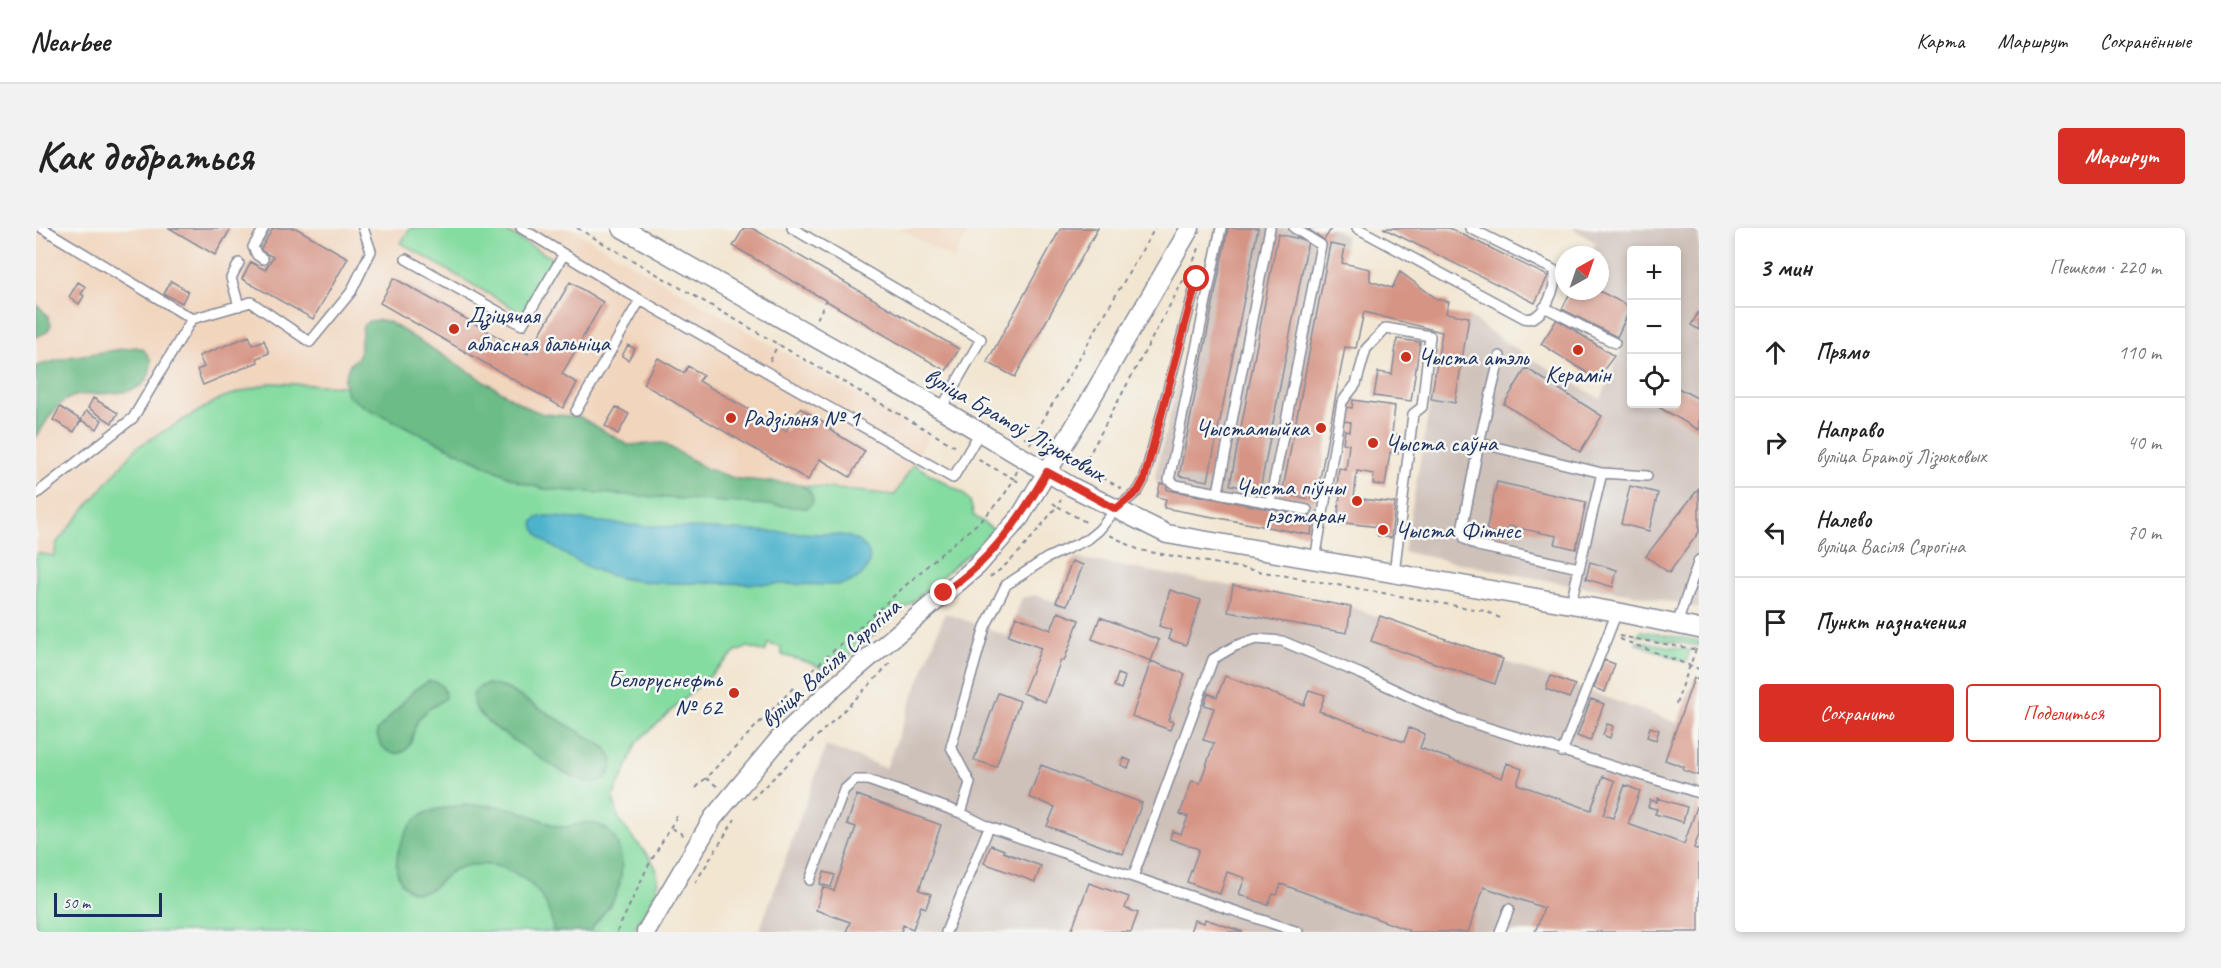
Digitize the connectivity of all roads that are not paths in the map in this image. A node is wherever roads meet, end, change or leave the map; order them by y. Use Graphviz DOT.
graph roads {
  1 [pos="42,228"];
  2 [pos="264,228"];
  3 [pos="363,228"];
  4 [pos="521,228"];
  5 [pos="792,228"];
  6 [pos="1221,228"];
  7 [pos="1270,228"];
  8 [pos="1294,228"];
  9 [pos="1357,228"];
  10 [pos="1470,228"];
  11 [pos="634,231"];
  12 [pos="1196,233"];
  13 [pos="564,254"];
  14 [pos="263,259"];
  15 [pos="406,259"];
  16 [pos="239,263"];
  17 [pos="1197,279"];
  18 [pos="640,300"];
  19 [pos="239,306"];
  20 [pos="1544,307"];
  21 [pos="192,319"];
  22 [pos="1615,343"];
  23 [pos="1500,356"];
  24 [pos="941,409"];
  25 [pos="576,411"];
  26 [pos="980,432"];
  27 [pos="1479,443"];
  28 [pos="1047,472"];
  29 [pos="1602,473"];
  30 [pos="1647,476"];
  31 [pos="1218,492"];
  32 [pos="36,494"];
  33 [pos="1270,502"];
  34 [pos="1116,509"];
  35 [pos="1307,510"];
  36 [pos="1314,560"];
  37 [pos="1699,560"];
  38 [pos="1579,568"];
  39 [pos="1394,574"];
  40 [pos="1573,594"];
  41 [pos="1617,612"];
  42 [pos="1677,624"];
  43 [pos="1699,629"];
  44 [pos="1562,752"];
  45 [pos="1699,793"];
  46 [pos="962,813"];
  47 [pos="989,827"];
  48 [pos="1133,878"];
  49 [pos="810,880"];
  50 [pos="1509,909"];
  51 [pos="646,932"];
  52 [pos="946,932"];
  53 [pos="1298,932"];
  54 [pos="1500,932"];
  1 -- 21 [label="lane"];
  2 -- 14 [label="lane"];
  3 -- 19 [label="lane"];
  4 -- 13 [label="lane"];
  5 -- 24 [label="lane"];
  6 -- 31 [label="lane"];
  7 -- 31 [label="lane"];
  8 -- 33 [label="lane"];
  9 -- 20 [label="lane"];
  10 -- 20 [label="lane"];
  11 -- 24 [label="street, вуліца Братоў Лізюковых"];
  12 -- 28 [label="street, вуліца Васіля Сярогіна"];
  13 -- 15 [label="lane"];
  13 -- 18 [label="lane"];
  16 -- 19 [label="lane"];
  17 -- 34 [label="lane"];
  18 -- 25 [label="lane"];
  18 -- 26 [label="lane"];
  19 -- 21 [label="lane"];
  20 -- 22 [label="lane"];
  21 -- 32 [label="lane"];
  23 -- 27 [label="lane"];
  24 -- 26 [label="street, вуліца Братоў Лізюковых"];
  26 -- 28 [label="street, вуліца Братоў Лізюковых"];
  27 -- 29 [label="lane"];
  27 -- 38 [label="lane"];
  28 -- 34 [label="street, вуліца Братоў Лізюковых"];
  28 -- 51 [label="street, вуліца Васіля Сярогіна"];
  29 -- 30 [label="lane"];
  29 -- 38 [label="lane"];
  31 -- 33 [label="lane"];
  33 -- 35 [label="lane"];
  34 -- 36 [label="street, вуліца Братоў Лізюковых"];
  34 -- 46 [label="lane"];
  36 -- 39 [label="street, вуліца Братоў Лізюковых"];
  36 -- 39 [label="lane"];
  37 -- 42 [label="lane"];
  38 -- 40 [label="lane"];
  39 -- 41 [label="street, вуліца Братоў Лізюковых"];
  41 -- 42 [label="street, вуліца Братоў Лізюковых"];
  41 -- 44 [label="lane"];
  42 -- 43 [label="street, вуліца Братоў Лізюковых"];
  44 -- 45 [label="lane"];
  44 -- 48 [label="lane"];
  46 -- 47 [label="lane"];
  46 -- 49 [label="lane"];
  47 -- 48 [label="lane"];
  47 -- 52 [label="lane"];
  48 -- 53 [label="lane"];
  50 -- 54 [label="lane"];
}
